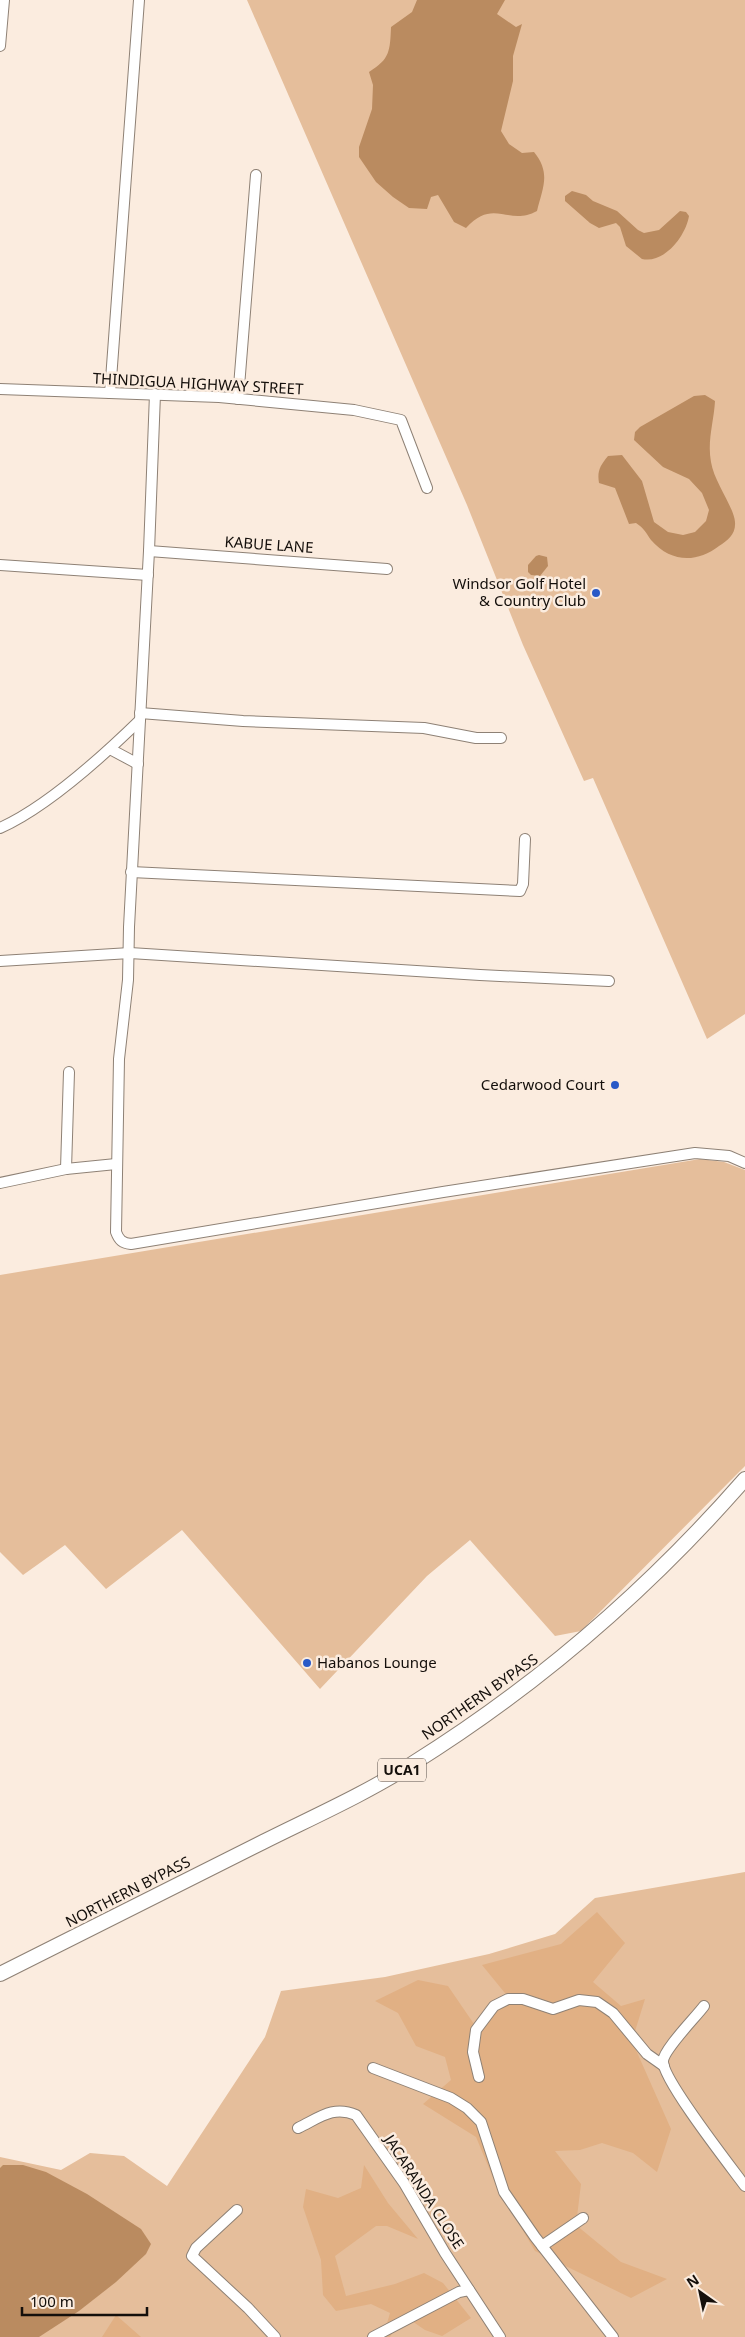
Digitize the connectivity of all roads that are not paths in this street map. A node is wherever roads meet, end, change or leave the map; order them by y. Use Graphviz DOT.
graph roads {
  1 [pos="4,0"];
  2 [pos="139,0"];
  3 [pos="0,46"];
  4 [pos="256,175"];
  5 [pos="0,389"];
  6 [pos="110,393"];
  7 [pos="155,394"];
  8 [pos="238,399"];
  9 [pos="427,488"];
  10 [pos="149,551"];
  11 [pos="0,565"];
  12 [pos="387,569"];
  13 [pos="148,575"];
  14 [pos="140,717"];
  15 [pos="501,738"];
  16 [pos="110,749"];
  17 [pos="138,764"];
  18 [pos="0,828"];
  19 [pos="525,839"];
  20 [pos="131,872"];
  21 [pos="130,953"];
  22 [pos="0,961"];
  23 [pos="609,981"];
  24 [pos="69,1072"];
  25 [pos="745,1163"];
  26 [pos="116,1164"];
  27 [pos="66,1169"];
  28 [pos="0,1183"];
  29 [pos="745,1479"];
  30 [pos="0,1974"];
  31 [pos="704,2006"];
  32 [pos="664,2066"];
  33 [pos="373,2068"];
  34 [pos="479,2077"];
  35 [pos="298,2128"];
  36 [pos="745,2186"];
  37 [pos="237,2210"];
  38 [pos="584,2218"];
  39 [pos="542,2246"];
  40 [pos="469,2290"];
  41 [pos="275,2337"];
  42 [pos="373,2337"];
  43 [pos="500,2337"];
  44 [pos="613,2337"];
  1 -- 3 [label="street"];
  2 -- 6 [label="street"];
  4 -- 8 [label="street"];
  5 -- 6 [label="street, THINDIGUA HIGHWAY STREET"];
  6 -- 7 [label="street, THINDIGUA HIGHWAY STREET"];
  7 -- 8 [label="street, THINDIGUA HIGHWAY STREET"];
  7 -- 10 [label="street"];
  8 -- 9 [label="street, THINDIGUA HIGHWAY STREET"];
  10 -- 12 [label="street, KABUE LANE"];
  10 -- 13 [label="street"];
  11 -- 13 [label="street"];
  13 -- 14 [label="street"];
  14 -- 15 [label="street"];
  14 -- 16 [label="street"];
  14 -- 17 [label="street"];
  16 -- 17 [label="street"];
  16 -- 18 [label="street"];
  17 -- 20 [label="street"];
  19 -- 20 [label="street"];
  20 -- 21 [label="street"];
  21 -- 22 [label="street"];
  21 -- 23 [label="street"];
  21 -- 26 [label="street"];
  24 -- 27 [label="street"];
  25 -- 26 [label="street"];
  26 -- 27 [label="street"];
  27 -- 28 [label="street"];
  29 -- 30 [label="main road, NORTHERN BYPASS / UCA1"];
  31 -- 32 [label="street"];
  32 -- 34 [label="street"];
  32 -- 36 [label="street"];
  33 -- 39 [label="street"];
  35 -- 40 [label="street, JACARANDA CLOSE"];
  37 -- 41 [label="street"];
  38 -- 39 [label="street"];
  39 -- 44 [label="street"];
  40 -- 42 [label="street"];
  40 -- 43 [label="street, JACARANDA CLOSE"];
}
